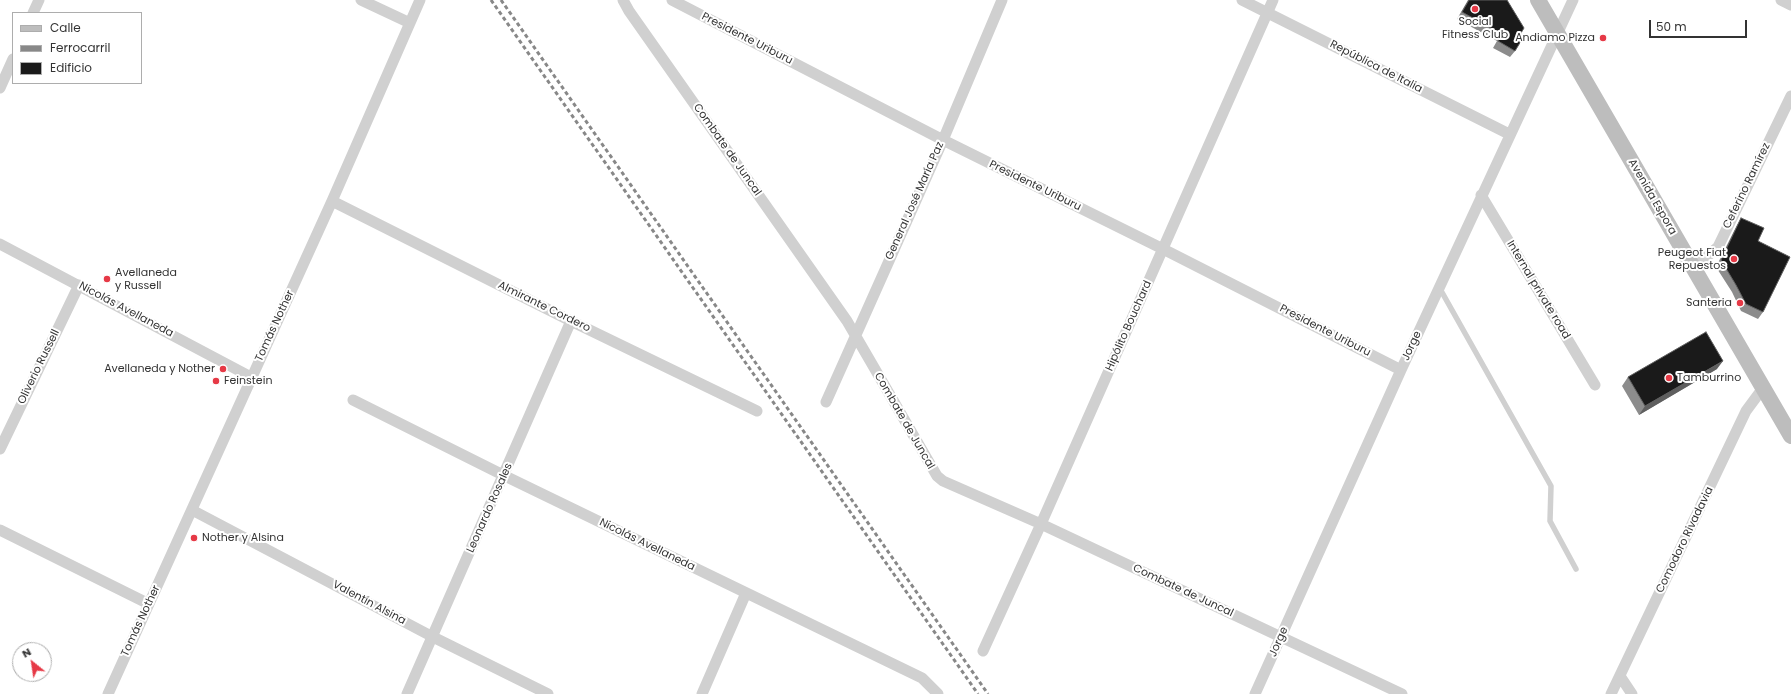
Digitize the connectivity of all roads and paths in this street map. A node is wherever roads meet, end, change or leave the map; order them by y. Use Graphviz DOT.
graph roads {
  1 [pos="39,0"];
  2 [pos="361,0"];
  3 [pos="420,0"];
  4 [pos="624,0"];
  5 [pos="672,0"];
  6 [pos="1002,0"];
  7 [pos="1242,0"];
  8 [pos="1273,0"];
  9 [pos="1538,0"];
  10 [pos="1573,0"];
  11 [pos="1781,0"];
  12 [pos="1791,5"];
  13 [pos="34,12"];
  14 [pos="1267,13"];
  15 [pos="410,24"];
  16 [pos="1557,33"];
  17 [pos="12,61"];
  18 [pos="0,88"];
  19 [pos="1791,96"];
  20 [pos="1509,134"];
  21 [pos="943,140"];
  22 [pos="1482,195"];
  23 [pos="332,201"];
  24 [pos="0,244"];
  25 [pos="1163,249"];
  26 [pos="1693,268"];
  27 [pos="79,285"];
  28 [pos="1439,286"];
  29 [pos="571,321"];
  30 [pos="855,336"];
  31 [pos="1401,370"];
  32 [pos="251,377"];
  33 [pos="1595,385"];
  34 [pos="1763,388"];
  35 [pos="353,400"];
  36 [pos="826,402"];
  37 [pos="757,411"];
  38 [pos="1791,436"];
  39 [pos="0,449"];
  40 [pos="504,476"];
  41 [pos="192,510"];
  42 [pos="1041,524"];
  43 [pos="0,530"];
  44 [pos="1576,569"];
  45 [pos="746,593"];
  46 [pos="149,604"];
  47 [pos="433,637"];
  48 [pos="1281,638"];
  49 [pos="983,651"];
  50 [pos="1620,676"];
  51 [pos="108,694"];
  52 [pos="407,694"];
  53 [pos="548,694"];
  54 [pos="702,694"];
  55 [pos="938,694"];
  56 [pos="1255,694"];
  57 [pos="1402,694"];
  58 [pos="1611,694"];
  59 [pos="1632,694"];
  1 -- 13 [label="street"];
  2 -- 15 [label="street"];
  3 -- 15 [label="street, Tomás Nother"];
  4 -- 30 [label="street, Combate de Juncal"];
  5 -- 21 [label="street, Presidente Uriburu"];
  6 -- 21 [label="street, General José María Paz"];
  7 -- 14 [label="street, República de Italia"];
  8 -- 14 [label="street, Hipólito Bouchard"];
  9 -- 16 [label="main road, Avenida Espora"];
  10 -- 16 [label="street, Jorge"];
  11 -- 12 [label="street"];
  14 -- 20 [label="street, República de Italia"];
  14 -- 25 [label="street, Hipólito Bouchard"];
  15 -- 23 [label="street, Tomás Nother"];
  16 -- 20 [label="street, Jorge"];
  16 -- 26 [label="main road, Avenida Espora"];
  17 -- 18 [label="street"];
  19 -- 26 [label="street, Ceferino Ramírez"];
  20 -- 22 [label="street, Jorge"];
  21 -- 25 [label="street, Presidente Uriburu"];
  21 -- 30 [label="street, General José María Paz"];
  22 -- 28 [label="street, Jorge"];
  22 -- 33 [label="street, Internal private road"];
  23 -- 29 [label="street, Almirante Cordero"];
  23 -- 32 [label="street, Tomás Nother"];
  24 -- 27 [label="street, Nicolás Avellaneda"];
  25 -- 31 [label="street, Presidente Uriburu"];
  25 -- 42 [label="street, Hipólito Bouchard"];
  26 -- 34 [label="main road, Avenida Espora"];
  27 -- 32 [label="street, Nicolás Avellaneda"];
  27 -- 39 [label="street, Oliverio Russell"];
  28 -- 31 [label="street, Jorge"];
  28 -- 44 [label="lane"];
  29 -- 37 [label="street, Almirante Cordero"];
  29 -- 40 [label="street, Leonardo Rosales"];
  30 -- 36 [label="street, General José María Paz"];
  30 -- 42 [label="street, Combate de Juncal"];
  31 -- 48 [label="street, Jorge"];
  32 -- 41 [label="street, Tomás Nother"];
  34 -- 38 [label="main road, Avenida Espora"];
  34 -- 50 [label="street, Comodoro Rivadavia"];
  35 -- 40 [label="street, Nicolás Avellaneda"];
  40 -- 45 [label="street, Nicolás Avellaneda"];
  40 -- 47 [label="street, Leonardo Rosales"];
  41 -- 46 [label="street, Tomás Nother"];
  41 -- 47 [label="street, Valentín Alsina"];
  42 -- 48 [label="street, Combate de Juncal"];
  42 -- 49 [label="street, Hipólito Bouchard"];
  43 -- 46 [label="street"];
  45 -- 54 [label="street"];
  45 -- 55 [label="street, Nicolás Avellaneda"];
  46 -- 51 [label="street, Tomás Nother"];
  47 -- 52 [label="street, Leonardo Rosales"];
  47 -- 53 [label="street, Valentín Alsina"];
  48 -- 56 [label="street, Jorge"];
  48 -- 57 [label="street, Combate de Juncal"];
  50 -- 58 [label="street, Comodoro Rivadavia"];
  50 -- 59 [label="street"];
}
